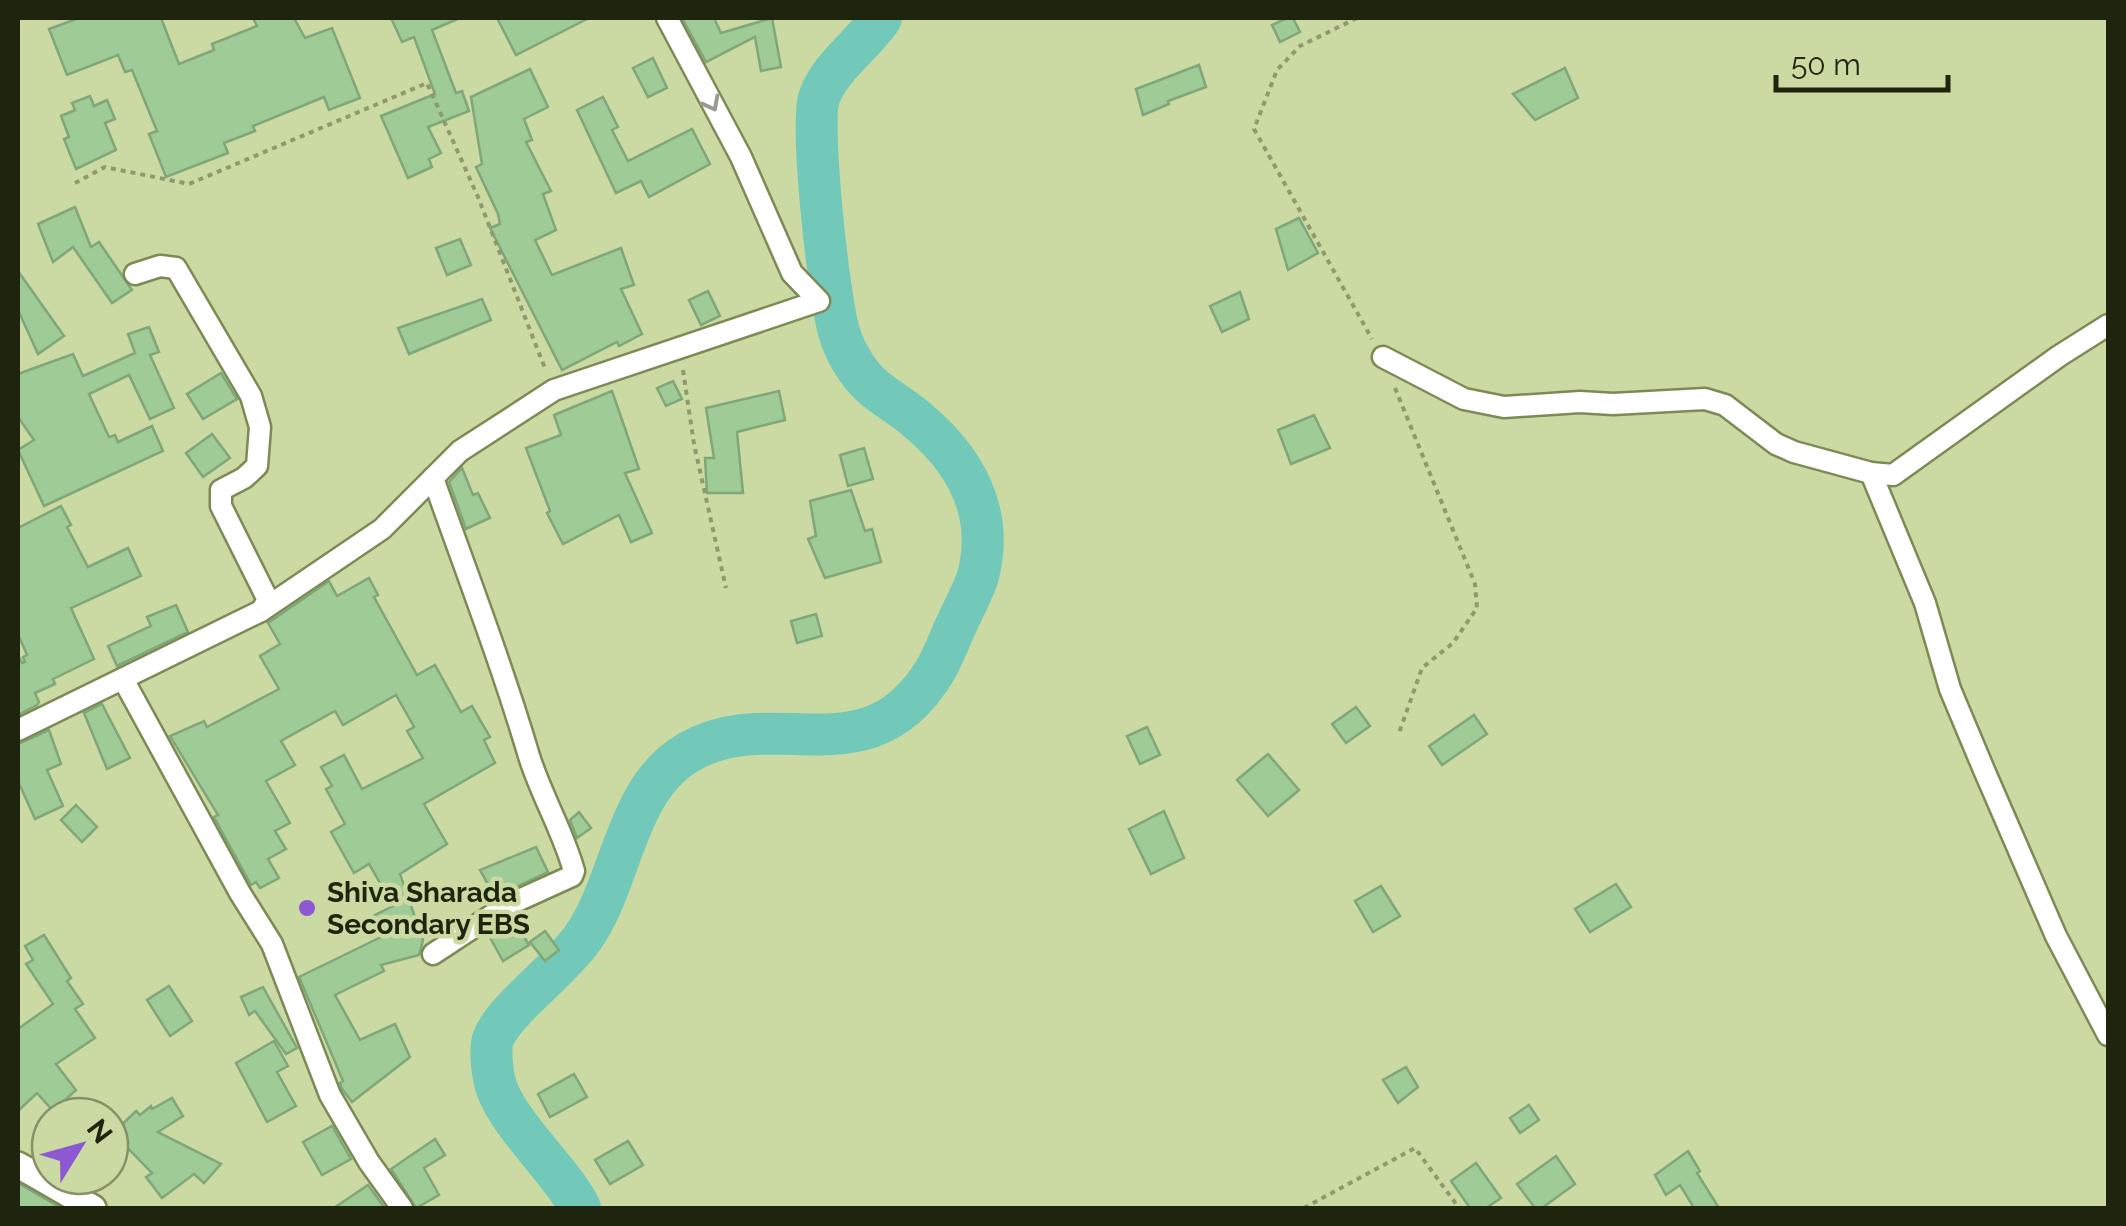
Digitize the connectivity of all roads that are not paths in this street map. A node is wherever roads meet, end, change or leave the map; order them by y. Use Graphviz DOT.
graph roads {
  1 [pos="667,18"];
  2 [pos="135,274"];
  3 [pos="2108,325"];
  4 [pos="1382,357"];
  5 [pos="1871,472"];
  6 [pos="432,478"];
  7 [pos="262,611"];
  8 [pos="123,679"];
  9 [pos="18,730"];
  10 [pos="433,954"];
  11 [pos="2108,1035"];
  12 [pos="18,1165"];
  13 [pos="93,1208"];
  14 [pos="402,1208"];
  1 -- 6 [label="street, one-way"];
  2 -- 7 [label="street"];
  3 -- 5 [label="street"];
  4 -- 5 [label="street"];
  5 -- 11 [label="street"];
  6 -- 7 [label="street"];
  6 -- 10 [label="street"];
  7 -- 8 [label="street"];
  8 -- 9 [label="street"];
  8 -- 14 [label="street"];
  12 -- 13 [label="street"];
}
